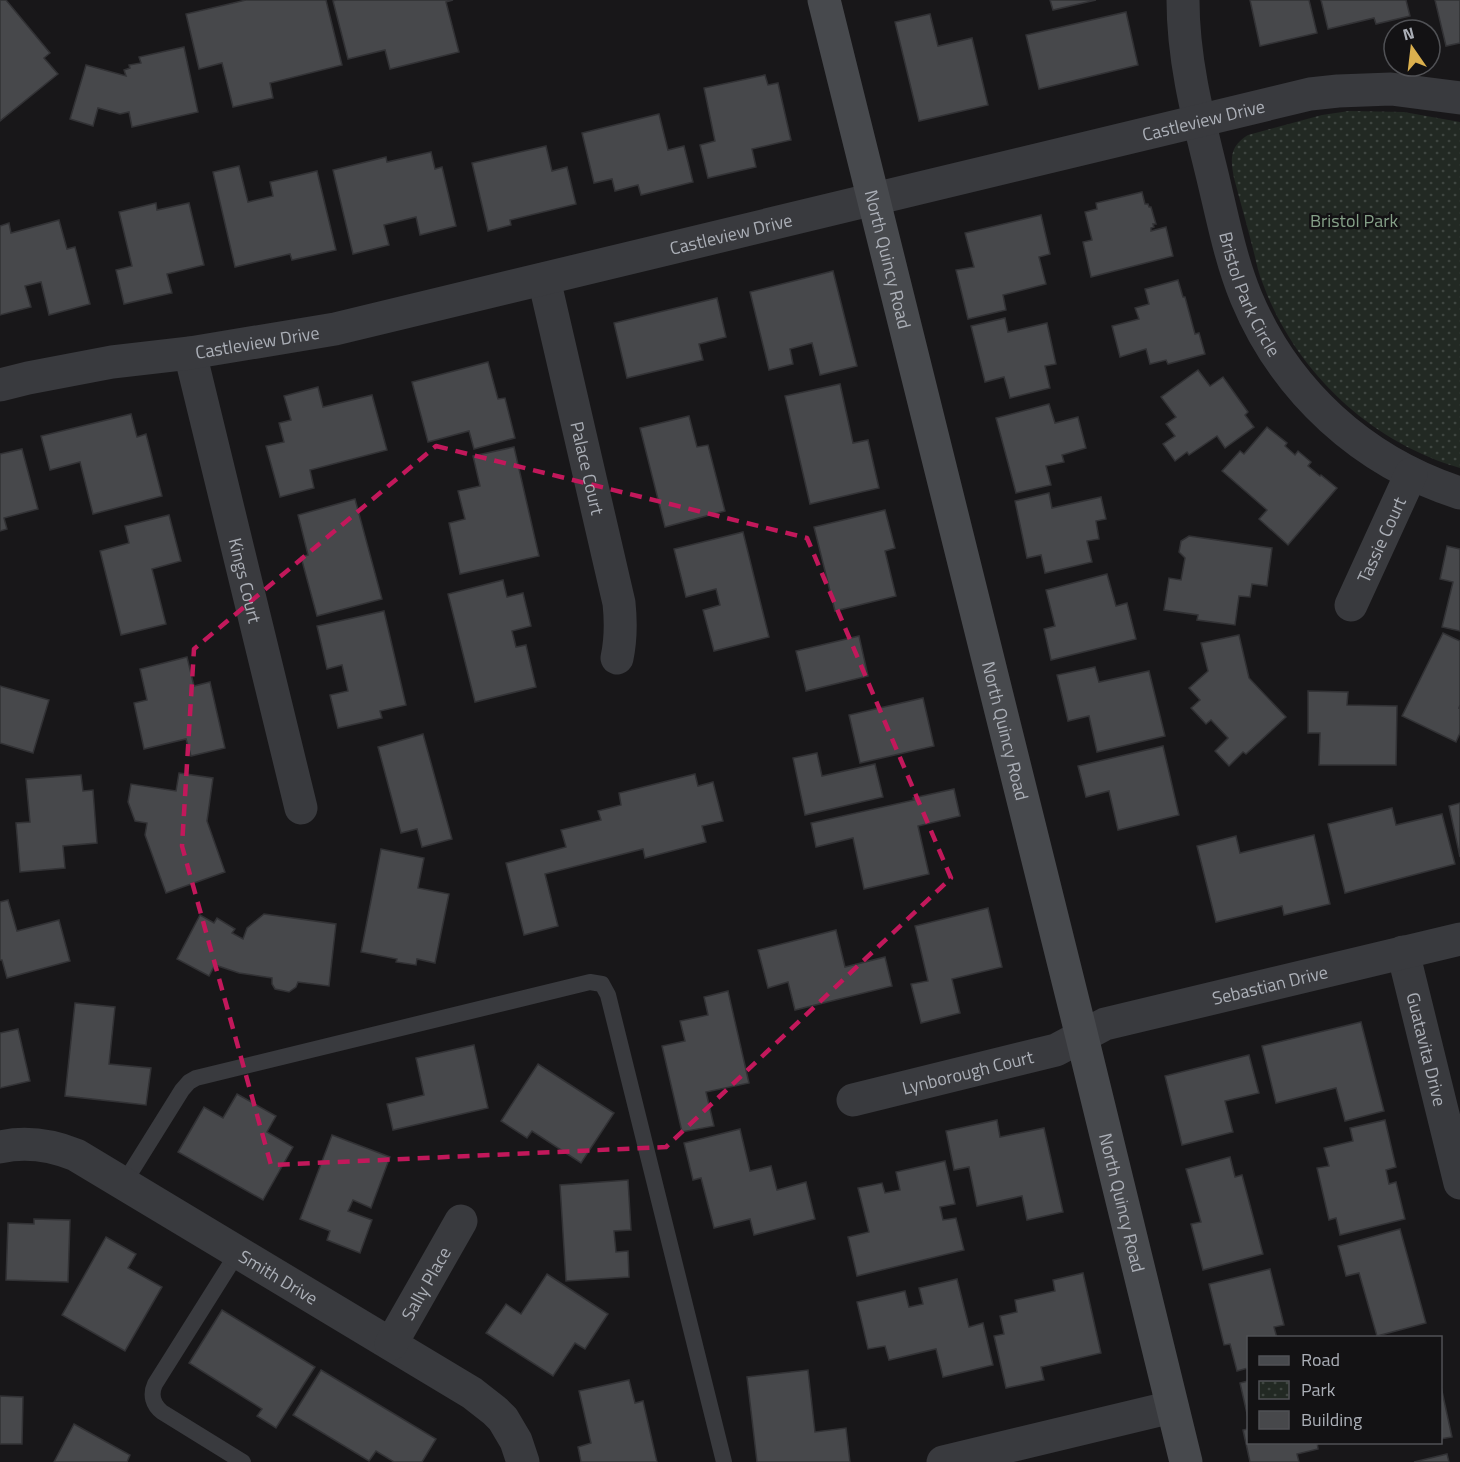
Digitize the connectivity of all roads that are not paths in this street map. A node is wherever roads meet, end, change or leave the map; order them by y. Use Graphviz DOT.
graph roads {
  1 [pos="824,0"];
  2 [pos="1183,0"];
  3 [pos="1460,98"];
  4 [pos="1199,121"];
  5 [pos="874,200"];
  6 [pos="544,279"];
  7 [pos="190,353"];
  8 [pos="0,385"];
  9 [pos="1411,474"];
  10 [pos="1460,493"];
  11 [pos="1351,605"];
  12 [pos="617,658"];
  13 [pos="301,808"];
  14 [pos="1460,939"];
  15 [pos="1403,952"];
  16 [pos="1082,1037"];
  17 [pos="853,1100"];
  18 [pos="0,1147"];
  19 [pos="124,1183"];
  20 [pos="1460,1183"];
  21 [pos="461,1221"];
  22 [pos="238,1252"];
  23 [pos="391,1344"];
  24 [pos="1172,1407"];
  25 [pos="243,1462"];
  26 [pos="523,1462"];
  27 [pos="724,1462"];
  28 [pos="943,1462"];
  29 [pos="1186,1462"];
  1 -- 5 [label="street, North Quincy Road"];
  2 -- 4 [label="street, Bristol Park Circle"];
  3 -- 4 [label="street, Castleview Drive"];
  4 -- 5 [label="street, Castleview Drive"];
  4 -- 9 [label="street, Bristol Park Circle"];
  5 -- 6 [label="street, Castleview Drive"];
  5 -- 16 [label="street, North Quincy Road"];
  6 -- 7 [label="street, Castleview Drive"];
  6 -- 12 [label="street, Palace Court"];
  7 -- 8 [label="street, Castleview Drive"];
  7 -- 13 [label="street, Kings Court"];
  9 -- 10 [label="street, Bristol Park Circle"];
  9 -- 11 [label="street, Tassie Court"];
  14 -- 15 [label="street, Sebastian Drive"];
  15 -- 16 [label="street, Sebastian Drive"];
  15 -- 20 [label="street, Guatavita Drive"];
  16 -- 17 [label="street, Lynborough Court"];
  16 -- 24 [label="street, North Quincy Road"];
  18 -- 19 [label="street, Smith Drive"];
  19 -- 22 [label="street, Smith Drive"];
  19 -- 27 [label="lane"];
  21 -- 23 [label="street, Sally Place"];
  22 -- 23 [label="street, Smith Drive"];
  22 -- 25 [label="lane"];
  23 -- 26 [label="street, Smith Drive"];
  24 -- 28 [label="street"];
  24 -- 29 [label="street, North Quincy Road"];
}
